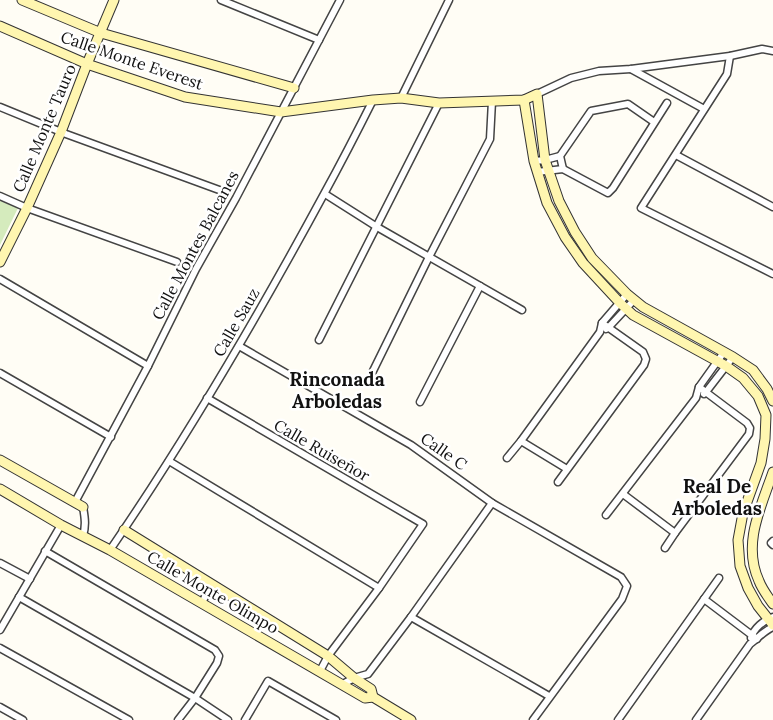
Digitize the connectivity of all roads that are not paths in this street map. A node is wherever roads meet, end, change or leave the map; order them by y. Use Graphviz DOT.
graph roads {
  1 [pos="22,0"];
  2 [pos="114,0"];
  3 [pos="221,0"];
  4 [pos="340,0"];
  5 [pos="449,0"];
  6 [pos="231,2"];
  7 [pos="0,26"];
  8 [pos="101,33"];
  9 [pos="319,40"];
  10 [pos="773,51"];
  11 [pos="730,56"];
  12 [pos="87,64"];
  13 [pos="631,69"];
  14 [pos="294,88"];
  15 [pos="537,94"];
  16 [pos="401,98"];
  17 [pos="372,100"];
  18 [pos="524,100"];
  19 [pos="492,101"];
  20 [pos="439,103"];
  21 [pos="667,103"];
  22 [pos="0,107"];
  23 [pos="704,109"];
  24 [pos="281,112"];
  25 [pos="654,122"];
  26 [pos="61,132"];
  27 [pos="676,155"];
  28 [pos="560,156"];
  29 [pos="545,160"];
  30 [pos="534,161"];
  31 [pos="563,168"];
  32 [pos="548,170"];
  33 [pos="537,172"];
  34 [pos="222,191"];
  35 [pos="325,194"];
  36 [pos="0,196"];
  37 [pos="773,207"];
  38 [pos="27,208"];
  39 [pos="376,227"];
  40 [pos="429,257"];
  41 [pos="0,262"];
  42 [pos="176,262"];
  43 [pos="773,274"];
  44 [pos="0,279"];
  45 [pos="480,286"];
  46 [pos="630,297"];
  47 [pos="623,306"];
  48 [pos="522,310"];
  49 [pos="602,323"];
  50 [pos="608,328"];
  51 [pos="600,332"];
  52 [pos="319,340"];
  53 [pos="239,346"];
  54 [pos="724,352"];
  55 [pos="733,357"];
  56 [pos="717,361"];
  57 [pos="148,366"];
  58 [pos="726,366"];
  59 [pos="0,373"];
  60 [pos="372,373"];
  61 [pos="700,387"];
  62 [pos="706,392"];
  63 [pos="207,398"];
  64 [pos="696,398"];
  65 [pos="773,401"];
  66 [pos="420,402"];
  67 [pos="111,437"];
  68 [pos="521,441"];
  69 [pos="507,458"];
  70 [pos="0,460"];
  71 [pos="169,461"];
  72 [pos="567,469"];
  73 [pos="773,472"];
  74 [pos="558,482"];
  75 [pos="0,489"];
  76 [pos="623,494"];
  77 [pos="492,502"];
  78 [pos="79,504"];
  79 [pos="606,515"];
  80 [pos="61,525"];
  81 [pos="124,530"];
  82 [pos="675,533"];
  83 [pos="83,536"];
  84 [pos="773,541"];
  85 [pos="773,544"];
  86 [pos="665,548"];
  87 [pos="110,550"];
  88 [pos="46,552"];
  89 [pos="0,562"];
  90 [pos="719,578"];
  91 [pos="30,579"];
  92 [pos="211,584"];
  93 [pos="379,588"];
  94 [pos="19,597"];
  95 [pos="704,599"];
  96 [pos="202,603"];
  97 [pos="773,604"];
  98 [pos="411,617"];
  99 [pos="772,622"];
  100 [pos="0,630"];
  101 [pos="754,637"];
  102 [pos="0,648"];
  103 [pos="328,656"];
  104 [pos="320,671"];
  105 [pos="354,678"];
  106 [pos="343,684"];
  107 [pos="549,696"];
  108 [pos="373,697"];
  109 [pos="195,698"];
  110 [pos="0,707"];
  111 [pos="20,719"];
  112 [pos="129,720"];
  113 [pos="178,720"];
  114 [pos="228,720"];
  115 [pos="245,720"];
  116 [pos="336,720"];
  117 [pos="411,720"];
  118 [pos="533,720"];
  119 [pos="618,720"];
  120 [pos="696,720"];
  1 -- 8 [label="main road, Calle Monte Everest"];
  2 -- 8 [label="main road, Calle Monte Tauro"];
  3 -- 6 [label="street"];
  4 -- 9 [label="street, Calle Montes Balcanes"];
  5 -- 16 [label="street"];
  6 -- 9 [label="street"];
  7 -- 12 [label="main road, Calle Monte Everest"];
  8 -- 12 [label="main road, Calle Monte Tauro"];
  8 -- 14 [label="main road, Calle Monte Everest"];
  9 -- 14 [label="street, Calle Montes Balcanes"];
  10 -- 11 [label="street, Calle Monte Everest"];
  11 -- 13 [label="street, Calle Monte Everest"];
  11 -- 23 [label="street"];
  12 -- 24 [label="main road, Calle Monte Everest"];
  12 -- 26 [label="main road, Calle Monte Tauro"];
  13 -- 15 [label="street, Calle Monte Everest"];
  13 -- 23 [label="street"];
  14 -- 24 [label="street, Calle Montes Balcanes"];
  15 -- 18 [label="main road, Calle Monte Everest"];
  15 -- 29 [label="main road"];
  16 -- 17 [label="main road, Calle Monte Everest"];
  16 -- 20 [label="main road, Calle Monte Everest"];
  17 -- 24 [label="main road, Calle Monte Everest"];
  17 -- 35 [label="street, Calle Sauz"];
  18 -- 19 [label="main road, Calle Monte Everest"];
  18 -- 30 [label="main road"];
  19 -- 20 [label="main road, Calle Monte Everest"];
  19 -- 40 [label="street"];
  20 -- 39 [label="street"];
  21 -- 25 [label="street"];
  22 -- 26 [label="street"];
  23 -- 27 [label="street"];
  24 -- 57 [label="street, Calle Montes Balcanes"];
  25 -- 28 [label="street"];
  25 -- 31 [label="street"];
  26 -- 34 [label="street"];
  26 -- 38 [label="main road, Calle Monte Tauro"];
  27 -- 37 [label="street"];
  27 -- 43 [label="street"];
  28 -- 29 [label="street"];
  28 -- 31 [label="street"];
  29 -- 30 [label="street"];
  29 -- 32 [label="main road"];
  30 -- 33 [label="main road"];
  31 -- 32 [label="street"];
  32 -- 33 [label="street"];
  32 -- 46 [label="main road"];
  33 -- 47 [label="main road"];
  35 -- 39 [label="street"];
  35 -- 53 [label="street, Calle Sauz"];
  36 -- 38 [label="street"];
  38 -- 41 [label="main road, Calle Monte Tauro"];
  38 -- 42 [label="street"];
  39 -- 40 [label="street"];
  39 -- 52 [label="street"];
  40 -- 45 [label="street"];
  40 -- 60 [label="street"];
  44 -- 57 [label="street"];
  45 -- 48 [label="street"];
  45 -- 66 [label="street"];
  46 -- 47 [label="street"];
  46 -- 54 [label="main road"];
  47 -- 49 [label="street"];
  47 -- 50 [label="street"];
  47 -- 56 [label="main road"];
  49 -- 50 [label="street"];
  49 -- 51 [label="street"];
  50 -- 51 [label="street"];
  50 -- 72 [label="street"];
  51 -- 68 [label="street"];
  53 -- 63 [label="street, Calle Sauz"];
  53 -- 77 [label="street, Calle C"];
  54 -- 55 [label="main road"];
  54 -- 56 [label="street"];
  55 -- 58 [label="street"];
  55 -- 65 [label="main road"];
  56 -- 58 [label="main road"];
  56 -- 61 [label="street"];
  57 -- 67 [label="street, Calle Montes Balcanes"];
  58 -- 62 [label="street"];
  58 -- 99 [label="main road"];
  59 -- 67 [label="street"];
  61 -- 62 [label="street"];
  61 -- 64 [label="street"];
  62 -- 64 [label="street"];
  62 -- 82 [label="street"];
  63 -- 71 [label="street, Calle Sauz"];
  63 -- 93 [label="street, Calle Ruiseñor"];
  64 -- 76 [label="street"];
  67 -- 78 [label="street, Calle Montes Balcanes"];
  68 -- 69 [label="street"];
  68 -- 72 [label="street"];
  70 -- 78 [label="main road"];
  71 -- 81 [label="street, Calle Sauz"];
  71 -- 93 [label="street"];
  72 -- 74 [label="street"];
  73 -- 97 [label="main road"];
  75 -- 80 [label="main road, Calle Monte Olimpo"];
  76 -- 79 [label="street"];
  76 -- 82 [label="street"];
  77 -- 98 [label="street"];
  77 -- 107 [label="street, Calle C"];
  78 -- 83 [label="street"];
  80 -- 83 [label="main road, Calle Monte Olimpo"];
  80 -- 88 [label="street"];
  81 -- 87 [label="street, Calle Sauz"];
  81 -- 92 [label="main road"];
  82 -- 86 [label="street"];
  83 -- 87 [label="main road, Calle Monte Olimpo"];
  84 -- 85 [label="street"];
  87 -- 96 [label="main road, Calle Monte Olimpo"];
  88 -- 91 [label="street"];
  88 -- 109 [label="street"];
  89 -- 91 [label="street"];
  90 -- 95 [label="street"];
  91 -- 94 [label="street"];
  92 -- 96 [label="street"];
  92 -- 103 [label="main road"];
  93 -- 103 [label="street"];
  94 -- 100 [label="street"];
  94 -- 109 [label="street"];
  95 -- 101 [label="street"];
  95 -- 119 [label="street"];
  96 -- 104 [label="main road, Calle Monte Olimpo"];
  98 -- 105 [label="street"];
  98 -- 107 [label="street"];
  99 -- 101 [label="street"];
  101 -- 120 [label="street"];
  102 -- 112 [label="street"];
  103 -- 104 [label="street"];
  103 -- 105 [label="main road"];
  104 -- 106 [label="main road, Calle Monte Olimpo"];
  105 -- 106 [label="street"];
  105 -- 108 [label="main road"];
  106 -- 108 [label="main road, Calle Monte Olimpo"];
  107 -- 118 [label="street"];
  108 -- 117 [label="main road, Calle Monte Olimpo"];
  109 -- 113 [label="street"];
  109 -- 114 [label="street"];
  110 -- 111 [label="street"];
  115 -- 116 [label="street"];
}
